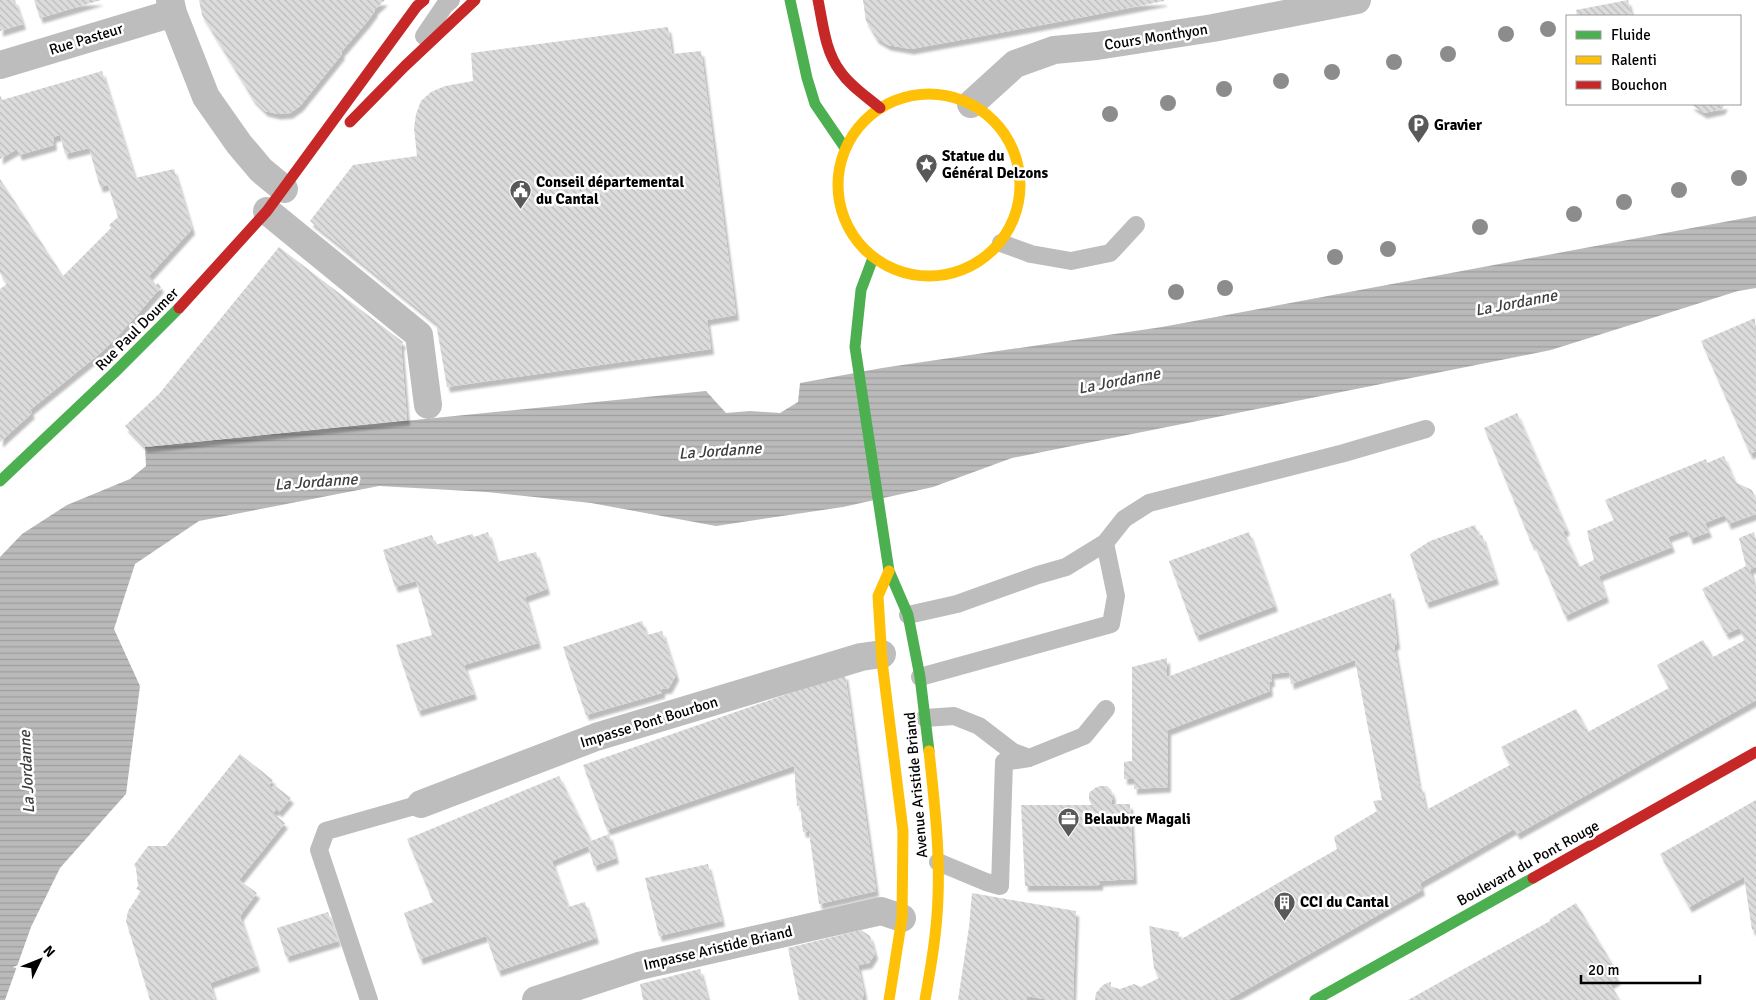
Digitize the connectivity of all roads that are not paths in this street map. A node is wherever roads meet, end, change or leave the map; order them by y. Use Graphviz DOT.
graph roads {
  1 [pos="424,0"];
  2 [pos="451,0"];
  3 [pos="476,0"];
  4 [pos="790,0"];
  5 [pos="818,0"];
  6 [pos="1357,0"];
  7 [pos="172,6"];
  8 [pos="0,65"];
  9 [pos="405,66"];
  10 [pos="971,104"];
  11 [pos="880,108"];
  12 [pos="845,148"];
  13 [pos="284,189"];
  14 [pos="267,211"];
  15 [pos="1136,225"];
  16 [pos="1001,243"];
  17 [pos="873,258"];
  18 [pos="428,405"];
  19 [pos="1426,429"];
  20 [pos="0,481"];
  21 [pos="1105,543"];
  22 [pos="889,571"];
  23 [pos="879,610"];
  24 [pos="908,615"];
  25 [pos="889,626"];
  26 [pos="893,658"];
  27 [pos="920,677"];
  28 [pos="908,694"];
  29 [pos="1106,710"];
  30 [pos="925,718"];
  31 [pos="1756,752"];
  32 [pos="1029,758"];
  33 [pos="900,800"];
  34 [pos="421,804"];
  35 [pos="914,824"];
  36 [pos="924,839"];
  37 [pos="938,862"];
  38 [pos="907,926"];
  39 [pos="370,1000"];
  40 [pos="536,1000"];
  41 [pos="889,1000"];
  42 [pos="925,1000"];
  43 [pos="1315,1000"];
  1 -- 13 [label="main road, Rue Paul Doumer"];
  2 -- 9 [label="lane"];
  3 -- 9 [label="main road, Rue Paul Doumer"];
  4 -- 12 [label="main road"];
  5 -- 11 [label="main road"];
  6 -- 10 [label="street, Cours Monthyon"];
  7 -- 8 [label="street, Rue Pasteur"];
  7 -- 13 [label="street"];
  9 -- 13 [label="main road, Rue Paul Doumer"];
  10 -- 11 [label="main road"];
  10 -- 16 [label="main road"];
  11 -- 12 [label="main road"];
  12 -- 17 [label="main road"];
  13 -- 14 [label="main road, Rue Paul Doumer"];
  14 -- 18 [label="street"];
  14 -- 20 [label="main road, Rue Paul Doumer"];
  15 -- 16 [label="lane"];
  16 -- 17 [label="main road"];
  17 -- 22 [label="main road, Avenue Aristide Briand"];
  19 -- 21 [label="lane"];
  21 -- 24 [label="lane"];
  21 -- 27 [label="lane"];
  22 -- 23 [label="main road, Avenue Aristide Briand"];
  22 -- 24 [label="main road, Avenue Aristide Briand"];
  23 -- 25 [label="main road"];
  23 -- 26 [label="main road, Avenue Aristide Briand"];
  24 -- 27 [label="main road, Avenue Aristide Briand"];
  26 -- 27 [label="main road"];
  26 -- 33 [label="main road, Avenue Aristide Briand"];
  26 -- 34 [label="street, Impasse Pont Bourbon"];
  27 -- 30 [label="main road, Avenue Aristide Briand"];
  28 -- 30 [label="main road"];
  29 -- 32 [label="lane"];
  30 -- 32 [label="lane"];
  30 -- 37 [label="main road, Avenue Aristide Briand"];
  31 -- 43 [label="main road, Boulevard du Pont Rouge"];
  32 -- 37 [label="lane"];
  33 -- 35 [label="main road"];
  33 -- 38 [label="main road, Avenue Aristide Briand"];
  34 -- 39 [label="lane"];
  36 -- 37 [label="main road"];
  37 -- 42 [label="main road, Avenue Aristide Briand"];
  38 -- 40 [label="street, Impasse Aristide Briand"];
  38 -- 41 [label="main road, Avenue Aristide Briand"];
}
